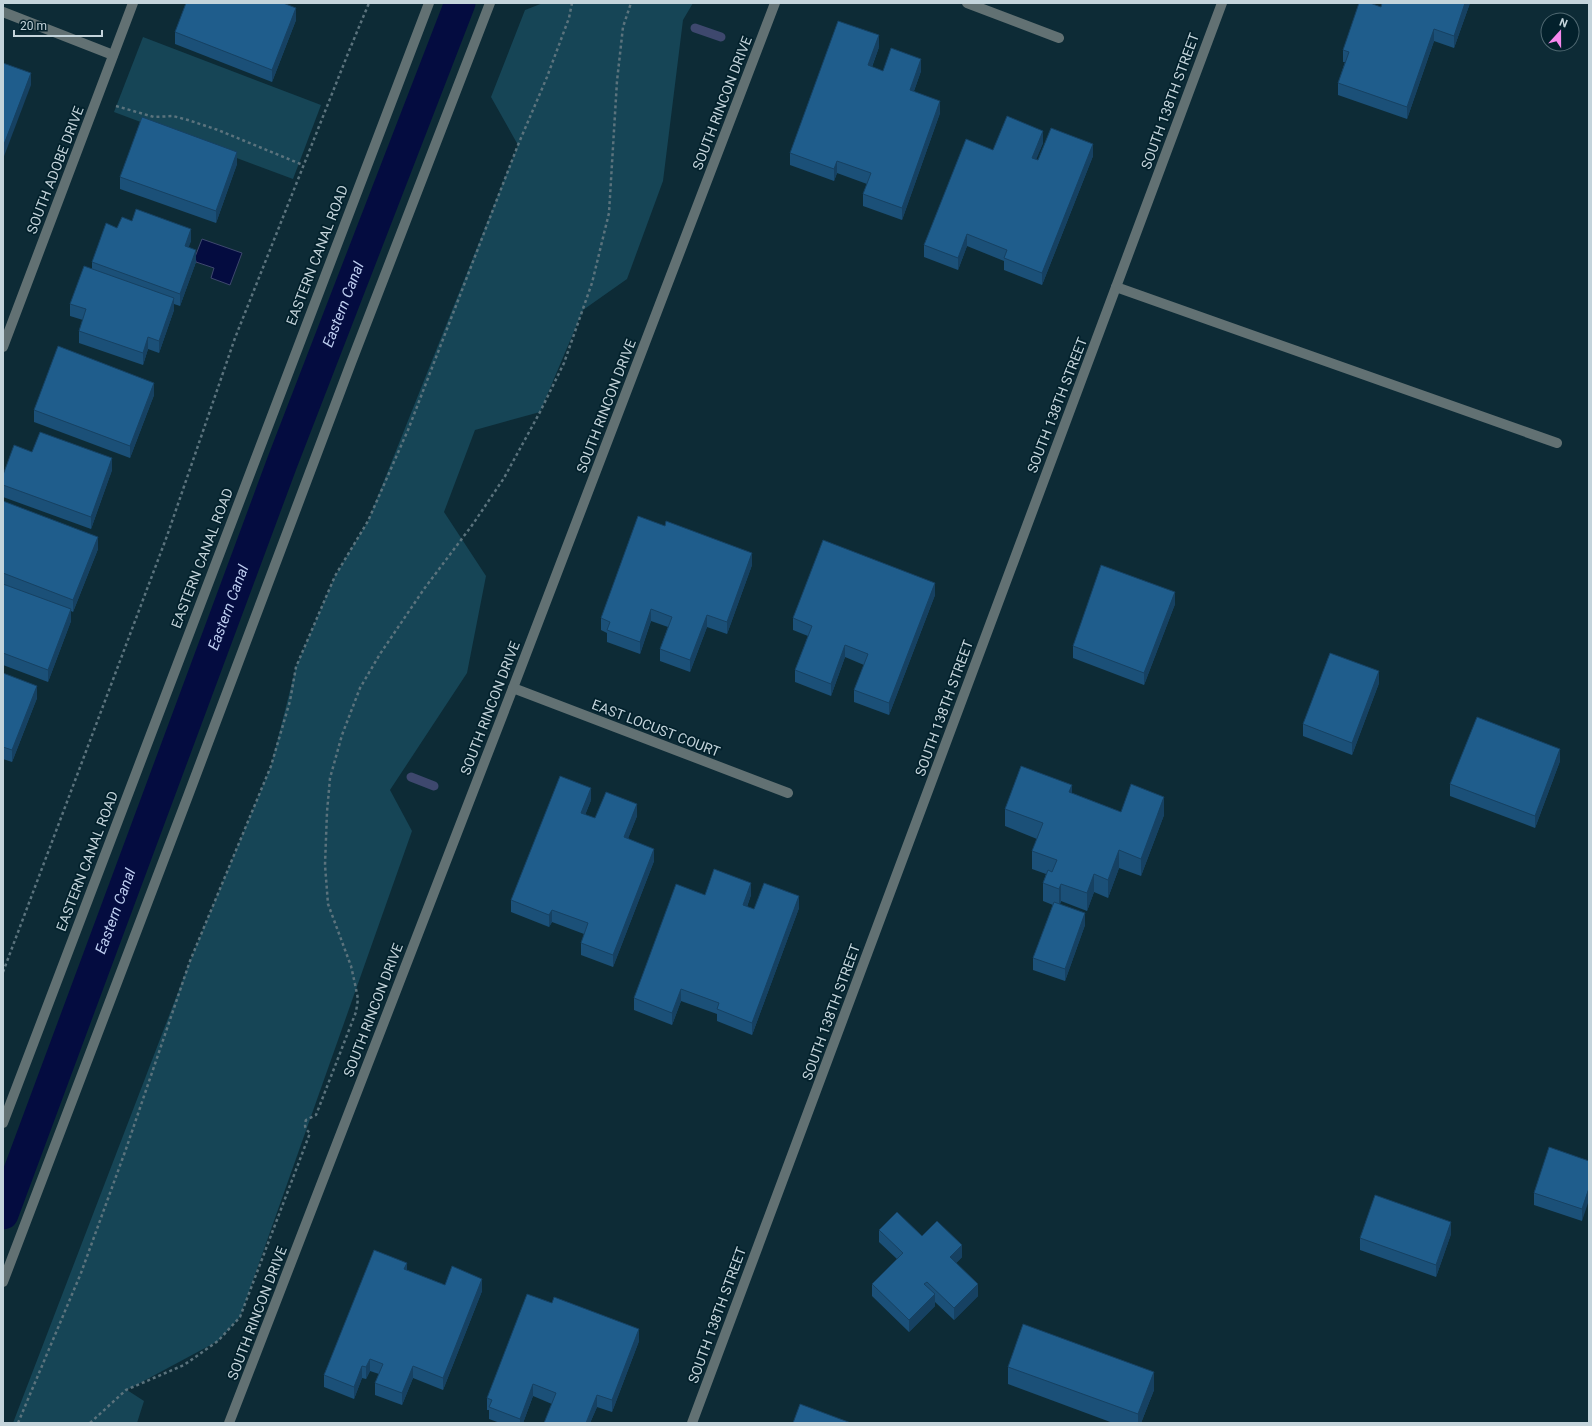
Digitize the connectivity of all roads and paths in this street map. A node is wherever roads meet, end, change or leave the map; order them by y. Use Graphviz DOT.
graph roads {
  1 [pos="133,3"];
  2 [pos="369,3"];
  3 [pos="429,3"];
  4 [pos="490,3"];
  5 [pos="572,3"];
  6 [pos="631,3"];
  7 [pos="775,3"];
  8 [pos="967,3"];
  9 [pos="1222,3"];
  10 [pos="3,12"];
  11 [pos="1059,38"];
  12 [pos="113,55"];
  13 [pos="97,99"];
  14 [pos="303,165"];
  15 [pos="1116,287"];
  16 [pos="3,347"];
  17 [pos="1557,443"];
  18 [pos="514,688"];
  19 [pos="788,793"];
  20 [pos="3,972"];
  21 [pos="3,1123"];
  22 [pos="3,1282"];
  23 [pos="18,1423"];
  24 [pos="90,1423"];
  25 [pos="229,1423"];
  26 [pos="692,1423"];
  1 -- 12 [label="street, SOUTH ADOBE DRIVE"];
  2 -- 14 [label="path"];
  3 -- 21 [label="street, EASTERN CANAL ROAD"];
  4 -- 22 [label="street"];
  5 -- 23 [label="path"];
  6 -- 24 [label="path"];
  7 -- 18 [label="street, SOUTH RINCON DRIVE"];
  8 -- 11 [label="street"];
  9 -- 15 [label="street, SOUTH 138TH STREET"];
  10 -- 12 [label="street"];
  12 -- 13 [label="street, SOUTH ADOBE DRIVE"];
  13 -- 14 [label="path"];
  13 -- 16 [label="street, SOUTH ADOBE DRIVE"];
  14 -- 20 [label="path"];
  15 -- 17 [label="street"];
  15 -- 26 [label="street, SOUTH 138TH STREET"];
  18 -- 19 [label="street, EAST LOCUST COURT"];
  18 -- 25 [label="street, SOUTH RINCON DRIVE"];
}
